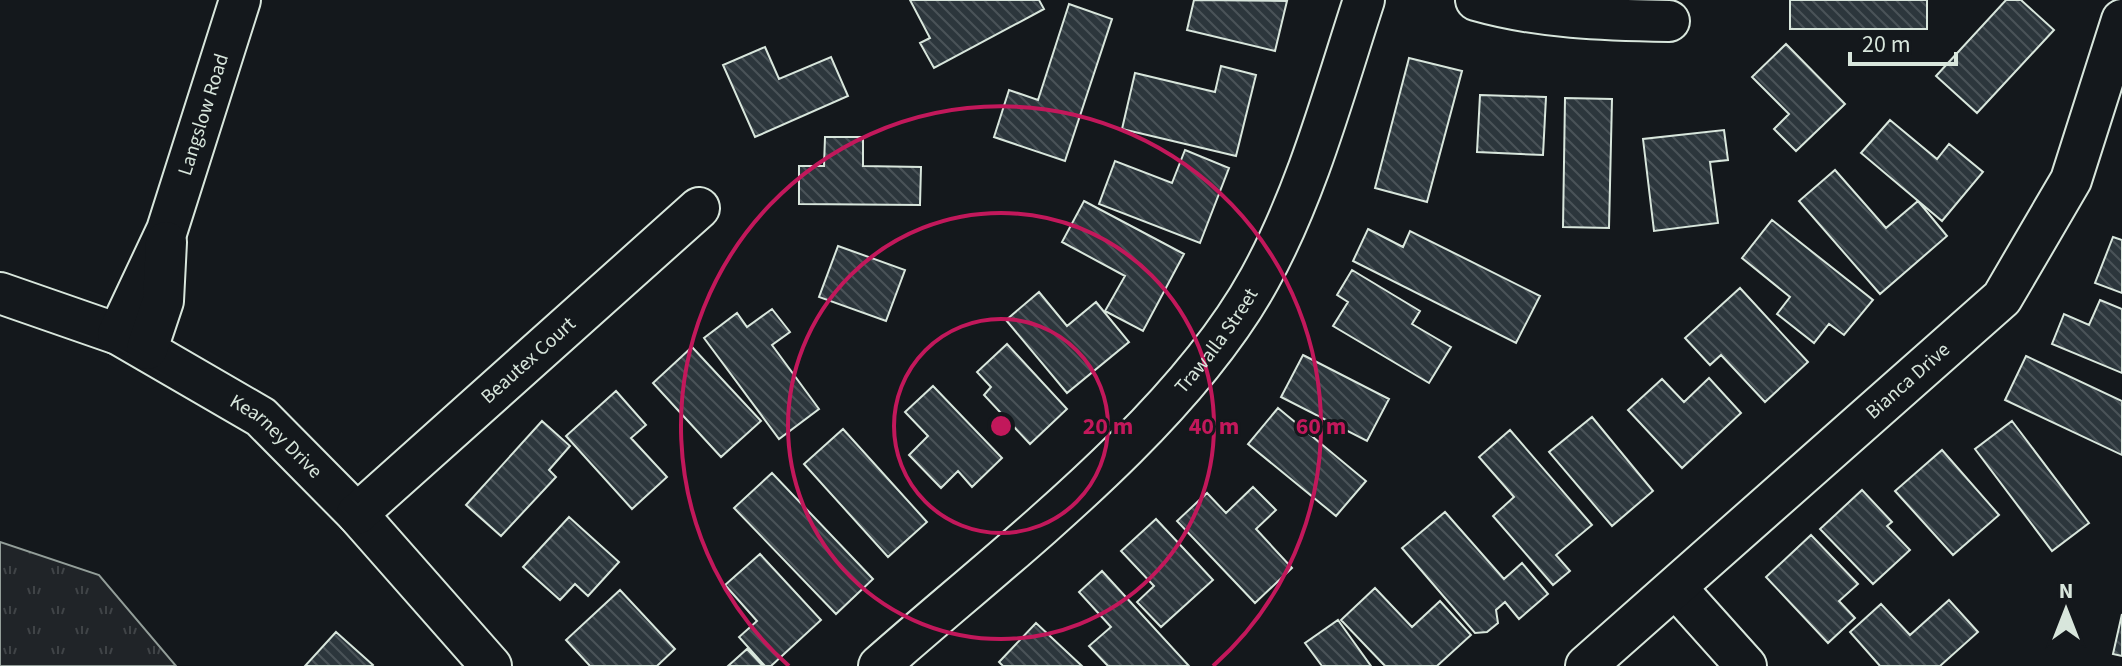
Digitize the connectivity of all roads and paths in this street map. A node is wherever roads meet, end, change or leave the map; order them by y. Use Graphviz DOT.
graph roads {
  1 [pos="240,0"];
  2 [pos="1364,0"];
  3 [pos="1476,0"];
  4 [pos="2122,20"];
  5 [pos="1669,21"];
  6 [pos="699,208"];
  7 [pos="0,293"];
  8 [pos="132,342"];
  9 [pos="357,514"];
  10 [pos="1676,588"];
  11 [pos="491,666"];
  12 [pos="879,666"];
  13 [pos="1586,666"];
  14 [pos="1746,666"];
  1 -- 8 [label="street, Langslow Road"];
  2 -- 12 [label="street, Trawalla Street"];
  3 -- 5 [label="street"];
  4 -- 10 [label="street, Bianca Drive"];
  6 -- 9 [label="street, Beautex Court"];
  7 -- 8 [label="street, Kearney Drive"];
  8 -- 9 [label="street, Kearney Drive"];
  9 -- 11 [label="street, Kearney Drive"];
  10 -- 13 [label="street, Bianca Drive"];
  10 -- 14 [label="street"];
}
